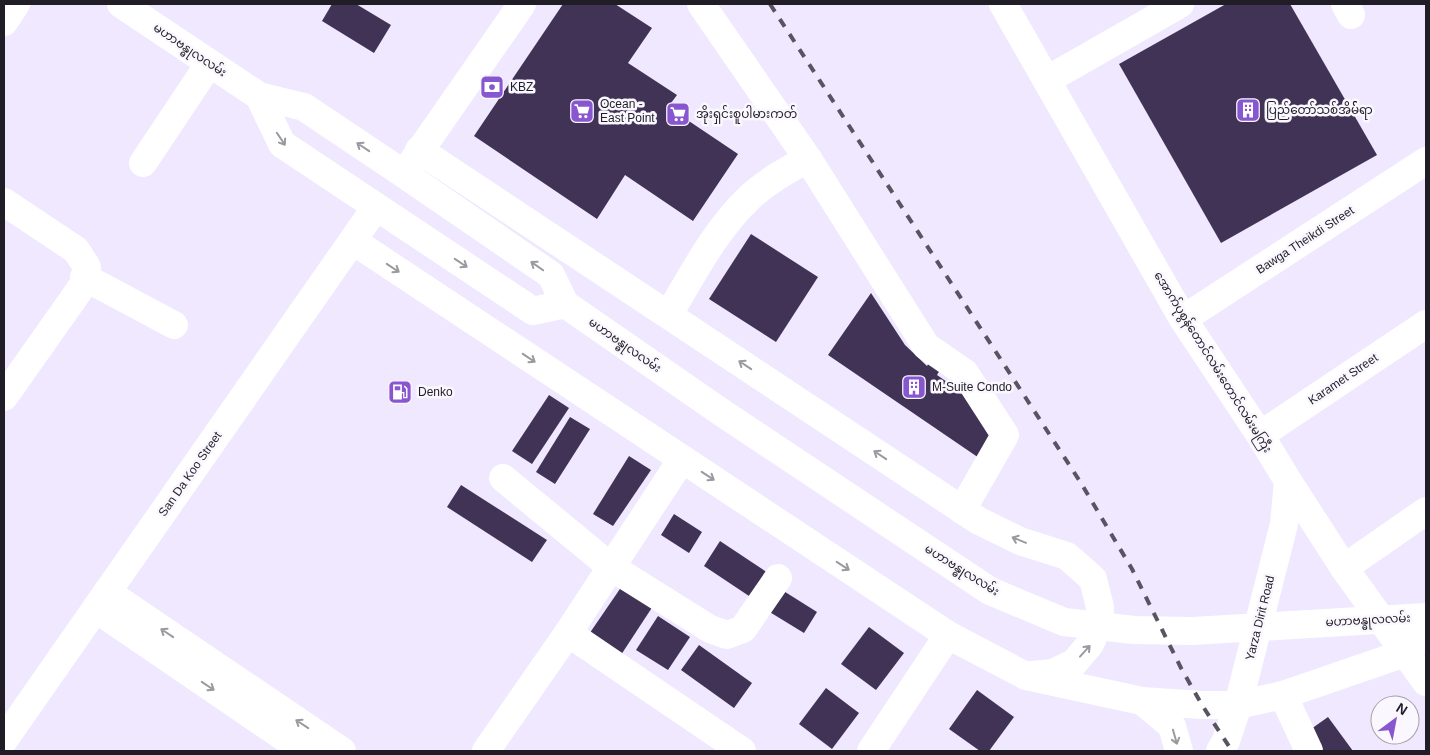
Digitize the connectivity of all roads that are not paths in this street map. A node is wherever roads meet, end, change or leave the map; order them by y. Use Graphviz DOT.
graph roads {
  1 [pos="16,4"];
  2 [pos="121,4"];
  3 [pos="522,4"];
  4 [pos="701,4"];
  5 [pos="1003,4"];
  6 [pos="1180,4"];
  7 [pos="4,22"];
  8 [pos="209,64"];
  9 [pos="1047,80"];
  10 [pos="259,96"];
  11 [pos="420,150"];
  12 [pos="808,159"];
  13 [pos="1426,161"];
  14 [pos="143,163"];
  15 [pos="404,174"];
  16 [pos="4,202"];
  17 [pos="376,207"];
  18 [pos="353,240"];
  19 [pos="84,277"];
  20 [pos="565,304"];
  21 [pos="669,314"];
  22 [pos="1184,319"];
  23 [pos="1426,324"];
  24 [pos="174,325"];
  25 [pos="4,397"];
  26 [pos="1260,435"];
  27 [pos="682,459"];
  28 [pos="503,478"];
  29 [pos="1288,481"];
  30 [pos="962,510"];
  31 [pos="1426,511"];
  32 [pos="611,567"];
  33 [pos="1344,568"];
  34 [pos="778,578"];
  35 [pos="101,600"];
  36 [pos="1426,617"];
  37 [pos="568,634"];
  38 [pos="948,635"];
  39 [pos="1426,636"];
  40 [pos="1405,652"];
  41 [pos="1026,676"];
  42 [pos="1426,682"];
  43 [pos="1283,695"];
  44 [pos="1142,702"];
  45 [pos="1238,705"];
  46 [pos="272,717"];
  47 [pos="4,740"];
  48 [pos="304,751"];
  49 [pos="342,751"];
  50 [pos="486,751"];
  51 [pos="742,751"];
  52 [pos="871,751"];
  53 [pos="1179,751"];
  54 [pos="1220,751"];
  55 [pos="1309,751"];
  1 -- 7 [label="street"];
  2 -- 8 [label="street, မဟာဗန္ဓုလလမ်း"];
  3 -- 11 [label="street"];
  4 -- 12 [label="street"];
  5 -- 9 [label="street, အောက်ပုစွန်တောင်လမ်းတောင်လမ်းမကြီး"];
  6 -- 9 [label="street"];
  8 -- 10 [label="street, မဟာဗန္ဓုလလမ်း"];
  8 -- 14 [label="street"];
  9 -- 22 [label="street, အောက်ပုစွန်တောင်လမ်းတောင်လမ်းမကြီး"];
  15 -- 10 [label="street, မဟာဗန္ဓုလလမ်း, one-way"];
  10 -- 17 [label="street, one-way"];
  11 -- 15 [label="street"];
  11 -- 21 [label="street"];
  12 -- 21 [label="street"];
  12 -- 30 [label="street"];
  13 -- 22 [label="street, Bawga Theikdi Street"];
  20 -- 15 [label="street, မဟာဗန္ဓုလလမ်း, one-way"];
  16 -- 19 [label="street"];
  17 -- 18 [label="street, San Da Koo Street"];
  17 -- 20 [label="street, one-way"];
  18 -- 27 [label="street, one-way"];
  18 -- 35 [label="street, San Da Koo Street"];
  19 -- 24 [label="street"];
  19 -- 25 [label="street"];
  20 -- 36 [label="street, မဟာဗန္ဓုလလမ်း"];
  30 -- 21 [label="street, one-way"];
  22 -- 26 [label="street, အောက်ပုစွန်တောင်လမ်းတောင်လမ်းမကြီး"];
  23 -- 26 [label="street, Karamet Street"];
  26 -- 29 [label="street, အောက်ပုစွန်တောင်လမ်းတောင်လမ်းမကြီး"];
  27 -- 32 [label="street"];
  27 -- 38 [label="street, one-way"];
  28 -- 32 [label="street"];
  29 -- 33 [label="street, အောက်ပုစွန်တောင်လမ်းတောင်လမ်းမကြီး"];
  29 -- 45 [label="street, Yarza Dirit Road"];
  41 -- 30 [label="street, one-way"];
  31 -- 33 [label="street"];
  32 -- 34 [label="street"];
  32 -- 37 [label="street"];
  33 -- 40 [label="street, အောက်ပုစွန်တောင်လမ်းတောင်လမ်းမကြီး"];
  35 -- 46 [label="street"];
  35 -- 47 [label="street, San Da Koo Street"];
  37 -- 50 [label="street"];
  37 -- 51 [label="street"];
  38 -- 41 [label="street"];
  38 -- 52 [label="street"];
  39 -- 40 [label="street"];
  40 -- 42 [label="street, အောက်ပုစွန်တောင်လမ်းတောင်လမ်းမကြီး"];
  40 -- 43 [label="street"];
  41 -- 44 [label="street"];
  43 -- 45 [label="street"];
  43 -- 55 [label="street"];
  44 -- 45 [label="street"];
  44 -- 53 [label="street, one-way"];
  45 -- 54 [label="street, Yarza Dirit Road"];
  46 -- 48 [label="street"];
  49 -- 46 [label="street, one-way"];
}
